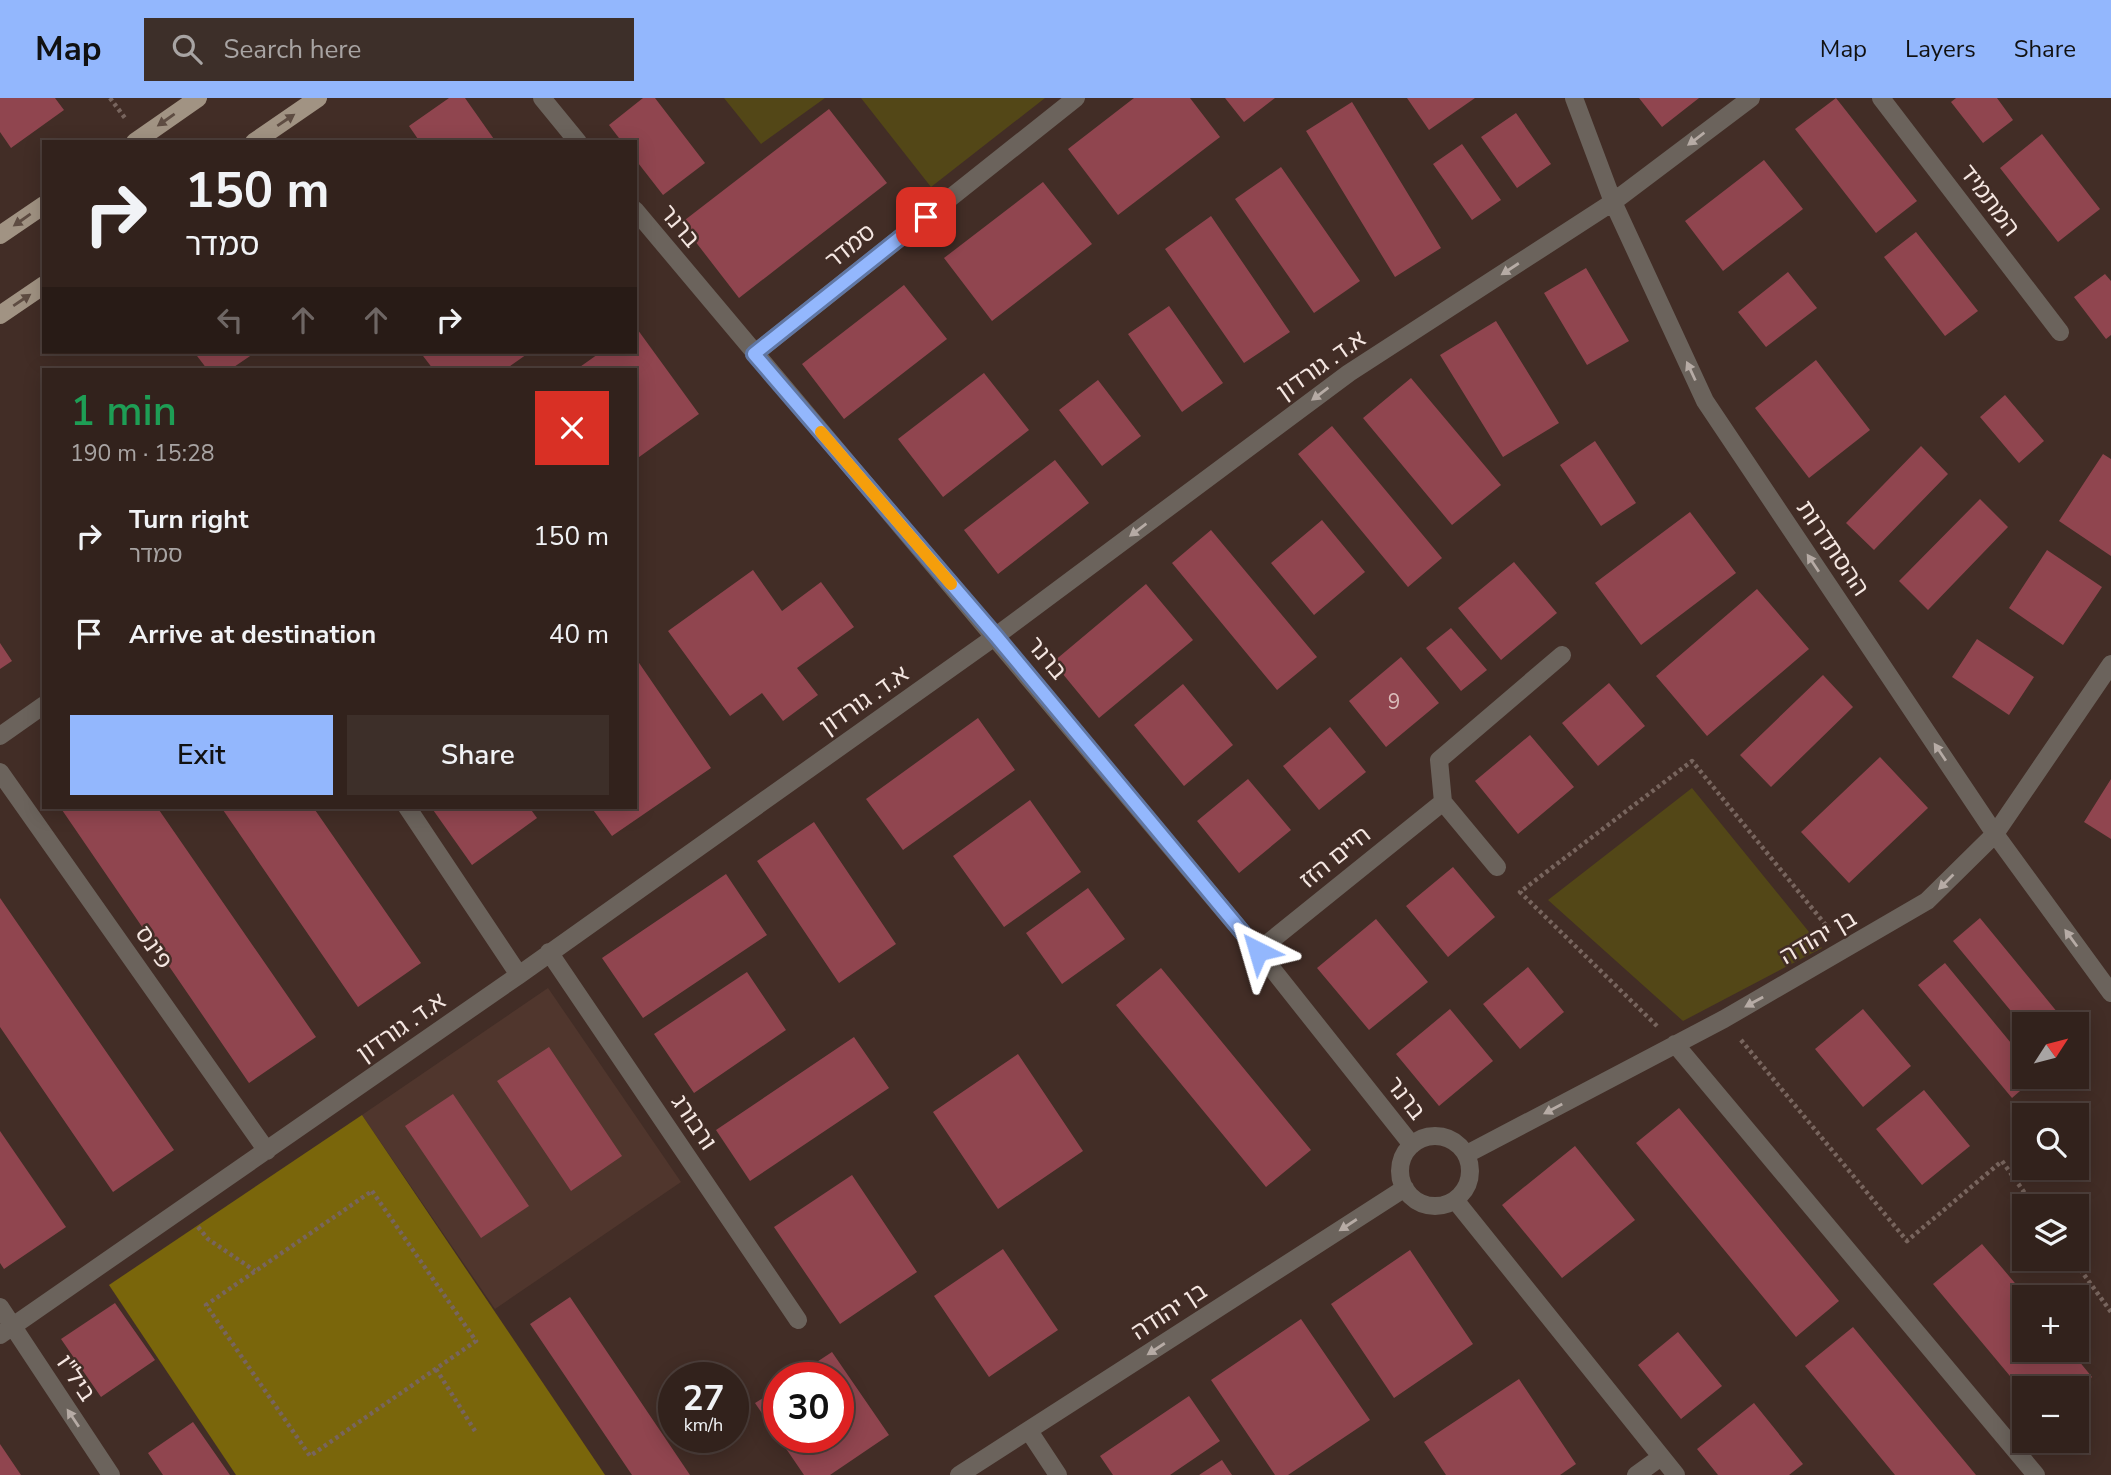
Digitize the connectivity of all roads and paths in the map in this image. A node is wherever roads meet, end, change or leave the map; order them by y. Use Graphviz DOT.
graph roads {
  1 [pos="198,98"];
  2 [pos="318,98"];
  3 [pos="542,98"];
  4 [pos="1076,98"];
  5 [pos="1574,98"];
  6 [pos="1751,98"];
  7 [pos="1881,98"];
  8 [pos="138,140"];
  9 [pos="257,140"];
  10 [pos="577,140"];
  11 [pos="1613,202"];
  12 [pos="42,206"];
  13 [pos="637,212"];
  14 [pos="0,235"];
  15 [pos="42,286"];
  16 [pos="0,315"];
  17 [pos="2060,332"];
  18 [pos="754,354"];
  19 [pos="996,636"];
  20 [pos="1562,655"];
  21 [pos="2111,664"];
  22 [pos="42,706"];
  23 [pos="0,736"];
  24 [pos="0,772"];
  25 [pos="1443,802"];
  26 [pos="408,809"];
  27 [pos="1994,834"];
  28 [pos="1497,867"];
  29 [pos="1258,951"];
  30 [pos="1846,951"];
  31 [pos="549,952"];
  32 [pos="519,975"];
  33 [pos="2111,993"];
  34 [pos="1724,1020"];
  35 [pos="1675,1044"];
  36 [pos="1412,1145"];
  37 [pos="267,1151"];
  38 [pos="1467,1154"];
  39 [pos="1405,1188"];
  40 [pos="2025,1194"];
  41 [pos="1455,1200"];
  42 [pos="182,1209"];
  43 [pos="255,1271"];
  44 [pos="2081,1271"];
  45 [pos="0,1307"];
  46 [pos="2111,1312"];
  47 [pos="798,1320"];
  48 [pos="6,1330"];
  49 [pos="436,1369"];
  50 [pos="475,1431"];
  51 [pos="1029,1431"];
  52 [pos="1661,1457"];
  53 [pos="111,1475"];
  54 [pos="959,1475"];
  55 [pos="1058,1475"];
  56 [pos="1636,1475"];
  57 [pos="1676,1475"];
  58 [pos="2036,1475"];
  1 -- 8 [label="main road, one-way"];
  9 -- 2 [label="main road, one-way"];
  3 -- 10 [label="street"];
  4 -- 18 [label="street, סמדר"];
  5 -- 11 [label="street, ההסתדרות"];
  6 -- 11 [label="street, א.ד. גורדון, one-way"];
  7 -- 17 [label="street, המתמיד"];
  11 -- 19 [label="street, א.ד. גורדון, one-way"];
  27 -- 11 [label="street, ההסתדרות, one-way"];
  12 -- 14 [label="main road, one-way"];
  13 -- 18 [label="street, ברנר"];
  16 -- 15 [label="main road, one-way"];
  18 -- 19 [label="street, ברנר"];
  19 -- 29 [label="street, ברנר"];
  19 -- 31 [label="street, א.ד. גורדון"];
  20 -- 25 [label="street"];
  21 -- 27 [label="street, בן יהודה"];
  22 -- 23 [label="street"];
  24 -- 37 [label="street, פינס"];
  25 -- 28 [label="street"];
  25 -- 29 [label="street, חיים הזז"];
  26 -- 32 [label="street"];
  27 -- 30 [label="street, בן יהודה, one-way"];
  33 -- 27 [label="street, ההסתדרות, one-way"];
  29 -- 36 [label="street, ברנר"];
  30 -- 34 [label="street, בן יהודה, one-way"];
  30 -- 35 [label="path"];
  31 -- 32 [label="street, א.ד. גורדון"];
  31 -- 47 [label="street, ורבורג"];
  32 -- 37 [label="street, א.ד. גורדון"];
  34 -- 35 [label="street, בן יהודה"];
  34 -- 40 [label="path"];
  35 -- 38 [label="street, בן יהודה, one-way"];
  35 -- 58 [label="street"];
  36 -- 38 [label="street"];
  36 -- 39 [label="street"];
  37 -- 42 [label="street, א.ד. גורדון"];
  38 -- 41 [label="street"];
  39 -- 41 [label="street"];
  39 -- 51 [label="street, בן יהודה, one-way"];
  41 -- 52 [label="street"];
  42 -- 43 [label="path"];
  42 -- 48 [label="street, א.ד. גורדון"];
  43 -- 49 [label="path"];
  43 -- 49 [label="path"];
  44 -- 46 [label="path"];
  45 -- 48 [label="street, ביל\"ו"];
  53 -- 48 [label="street, ביל\"ו, one-way"];
  49 -- 50 [label="path"];
  51 -- 54 [label="street, בן יהודה"];
  51 -- 55 [label="street"];
  52 -- 56 [label="street"];
  52 -- 57 [label="street"];
}
